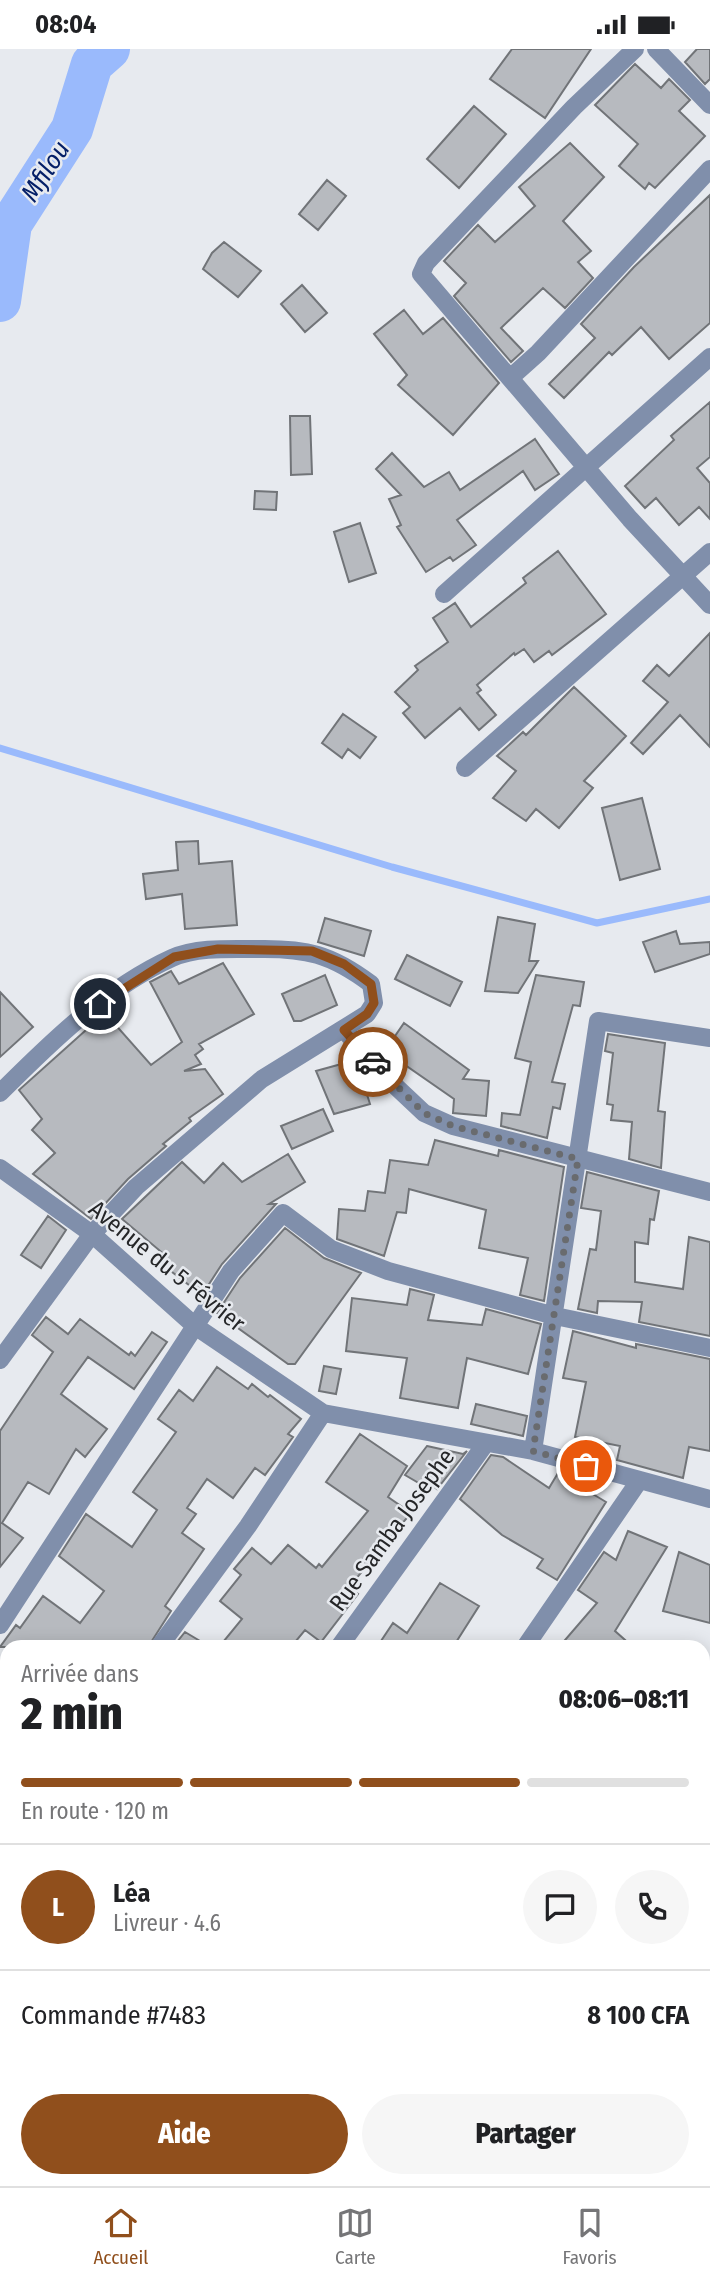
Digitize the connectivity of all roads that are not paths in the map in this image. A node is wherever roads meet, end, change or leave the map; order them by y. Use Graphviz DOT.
graph roads {
  1 [pos="635,49"];
  2 [pos="656,49"];
  3 [pos="710,105"];
  4 [pos="710,169"];
  5 [pos="710,357"];
  6 [pos="510,378"];
  7 [pos="587,468"];
  8 [pos="710,552"];
  9 [pos="685,576"];
  10 [pos="444,594"];
  11 [pos="710,605"];
  12 [pos="465,768"];
  13 [pos="344,1030"];
  14 [pos="710,1038"];
  15 [pos="0,1093"];
  16 [pos="578,1159"];
  17 [pos="0,1168"];
  18 [pos="710,1192"];
  19 [pos="92,1234"];
  20 [pos="555,1316"];
  21 [pos="195,1326"];
  22 [pos="710,1348"];
  23 [pos="0,1360"];
  24 [pos="323,1413"];
  25 [pos="486,1443"];
  26 [pos="533,1451"];
  27 [pos="639,1481"];
  28 [pos="710,1499"];
  29 [pos="0,1625"];
  30 [pos="164,1640"];
  31 [pos="344,1640"];
  32 [pos="530,1640"];
  1 -- 6 [label="street"];
  2 -- 3 [label="street"];
  4 -- 6 [label="street"];
  5 -- 7 [label="street"];
  6 -- 7 [label="street"];
  7 -- 9 [label="street"];
  7 -- 10 [label="street"];
  8 -- 9 [label="street"];
  9 -- 11 [label="street"];
  9 -- 12 [label="street"];
  13 -- 15 [label="street"];
  13 -- 16 [label="street"];
  13 -- 19 [label="street"];
  14 -- 16 [label="street"];
  16 -- 18 [label="street"];
  16 -- 20 [label="street"];
  17 -- 19 [label="street, Avenue du 5 Février"];
  19 -- 21 [label="street, Avenue du 5 Février"];
  19 -- 23 [label="street"];
  20 -- 21 [label="street"];
  20 -- 22 [label="street"];
  20 -- 26 [label="street"];
  21 -- 24 [label="street, Avenue du 5 Février"];
  21 -- 29 [label="street"];
  24 -- 25 [label="street, Avenue du 5 Février"];
  24 -- 30 [label="street"];
  25 -- 26 [label="street, Avenue du 5 Février"];
  25 -- 31 [label="street, Rue Samba Josephe"];
  26 -- 27 [label="street, Avenue du 5 Février"];
  27 -- 28 [label="street, Avenue du 5 Février"];
  27 -- 32 [label="street"];
}
